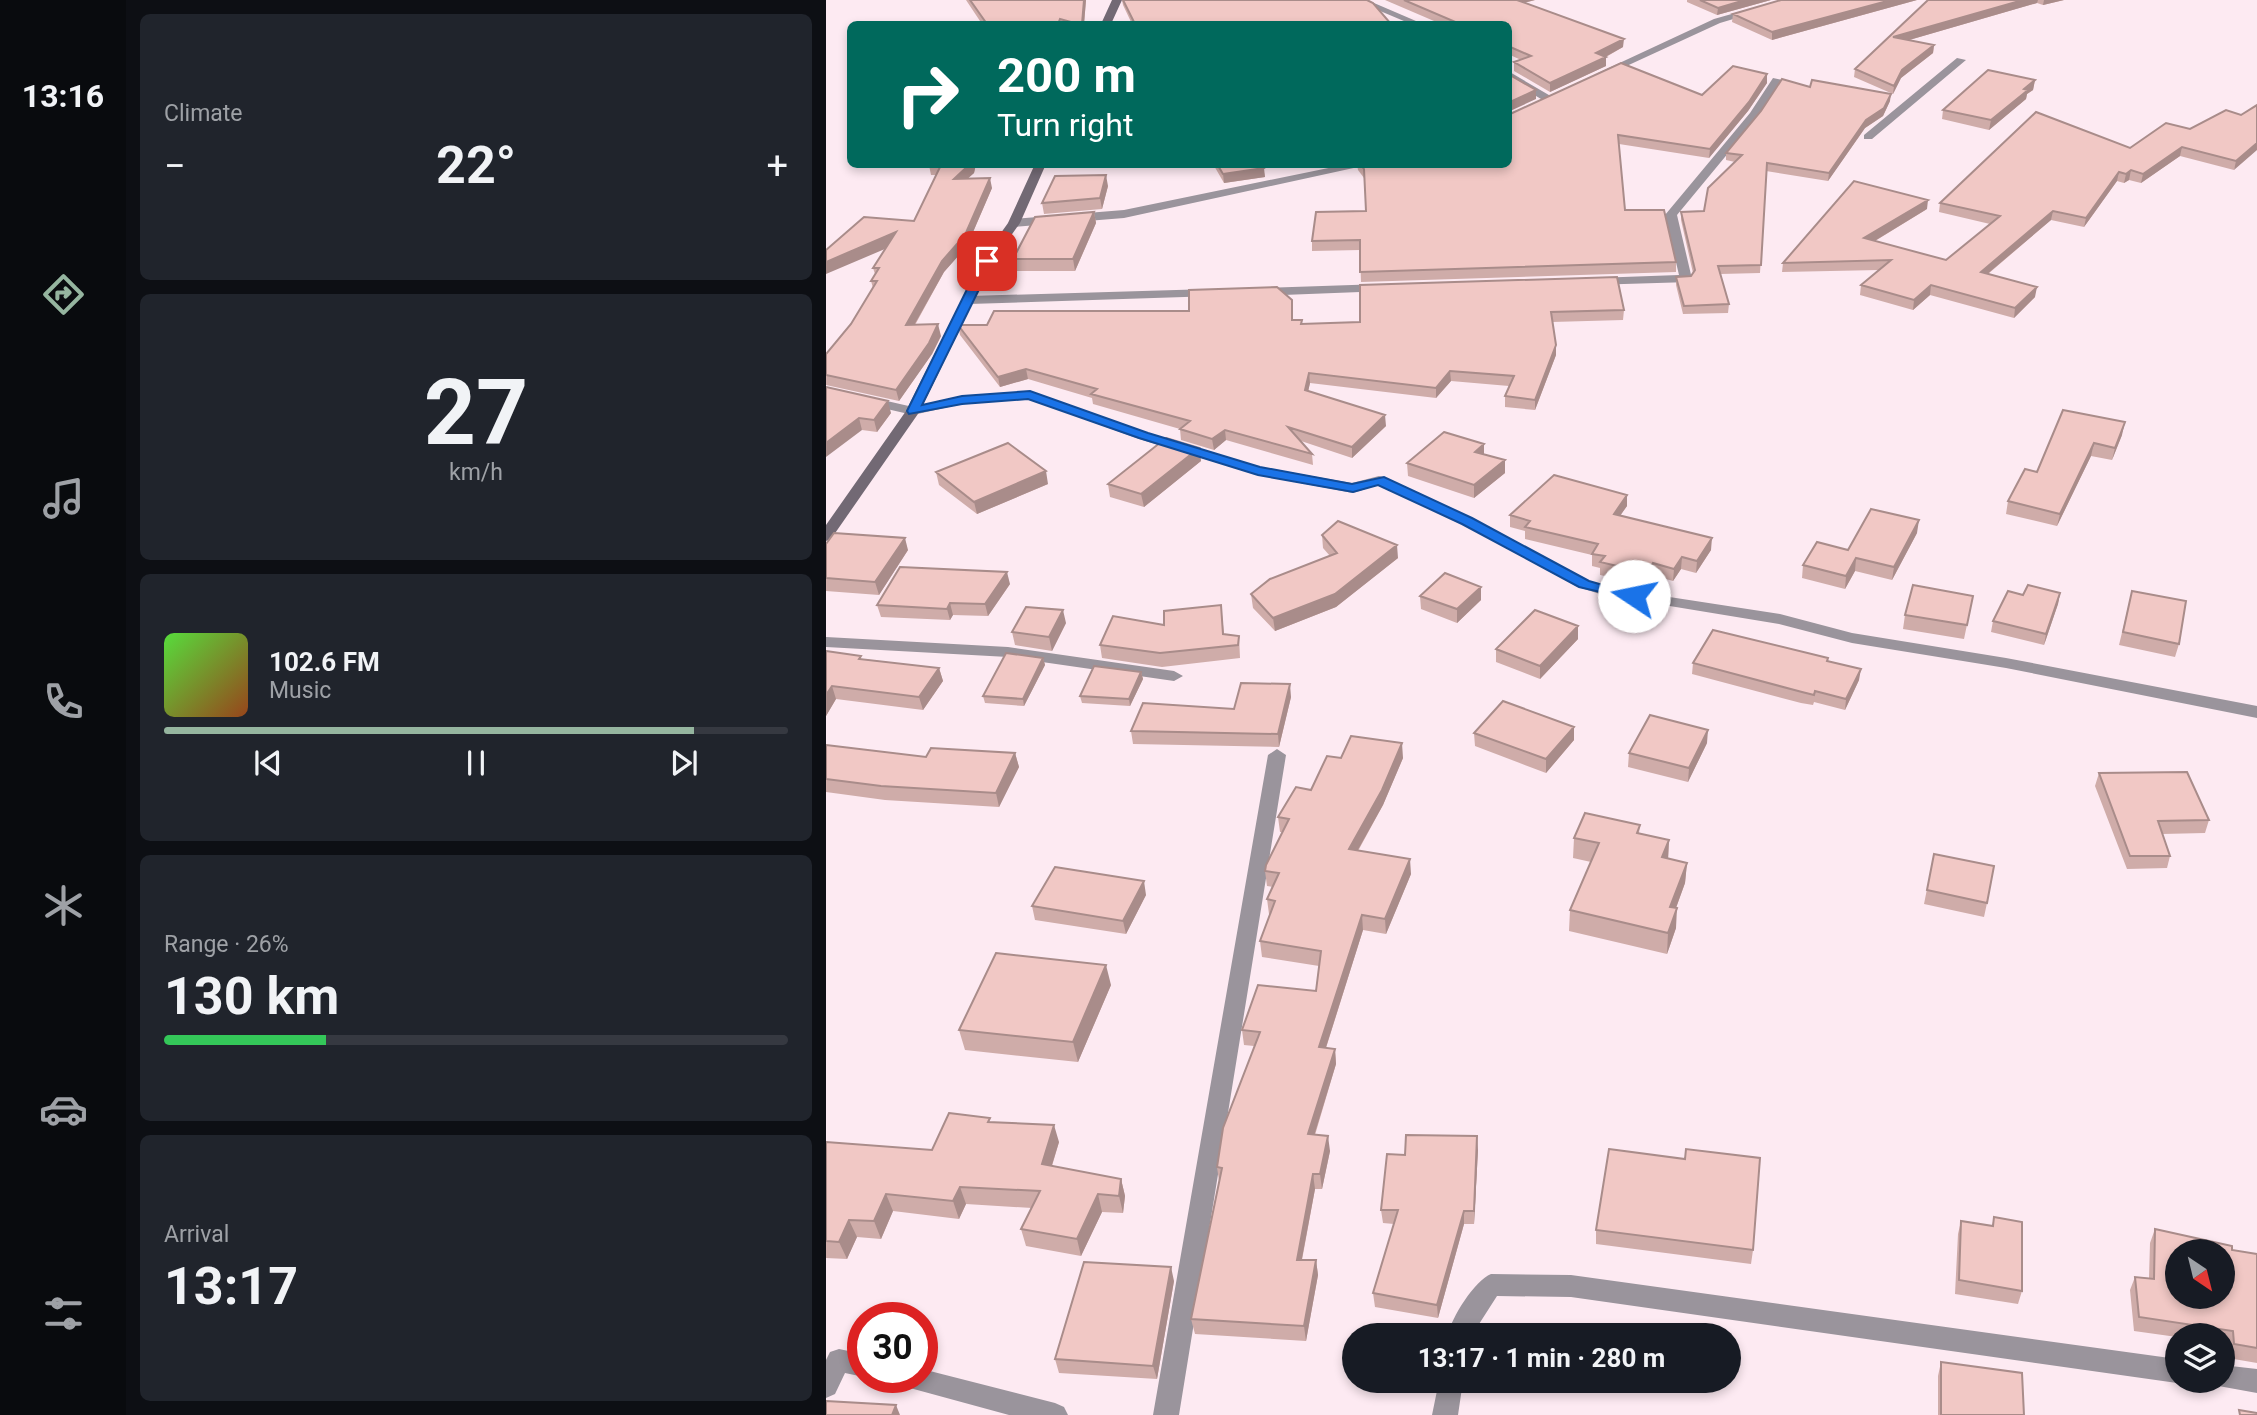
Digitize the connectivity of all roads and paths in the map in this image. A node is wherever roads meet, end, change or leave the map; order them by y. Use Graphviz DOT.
graph roads {
  1 [pos="1117,0"];
  2 [pos="1359,0"];
  3 [pos="1792,0"];
  4 [pos="1107,21"];
  5 [pos="1411,21"];
  6 [pos="1961,60"];
  7 [pos="1512,77"];
  8 [pos="1595,78"];
  9 [pos="1777,80"];
  10 [pos="1561,94"];
  11 [pos="1868,136"];
  12 [pos="1039,168"];
  13 [pos="1348,168"];
  14 [pos="1014,223"];
  15 [pos="1575,283"];
  16 [pos="1396,288"];
  17 [pos="1231,292"];
  18 [pos="1245,292"];
  19 [pos="969,300"];
  20 [pos="826,391"];
  21 [pos="913,411"];
  22 [pos="826,536"];
  23 [pos="826,642"];
  24 [pos="1174,676"];
  25 [pos="2257,712"];
  26 [pos="1277,755"];
  27 [pos="1464,1323"];
  28 [pos="847,1362"];
  29 [pos="2165,1369"];
  30 [pos="2235,1378"];
  31 [pos="2257,1381"];
  32 [pos="938,1385"];
  33 [pos="826,1386"];
  34 [pos="1449,1393"];
  35 [pos="1055,1415"];
  36 [pos="1166,1415"];
  37 [pos="1445,1415"];
  1 -- 4 [label="street"];
  2 -- 5 [label="street"];
  3 -- 8 [label="street"];
  6 -- 11 [label="street"];
  7 -- 10 [label="street"];
  9 -- 15 [label="street"];
  12 -- 14 [label="street"];
  13 -- 14 [label="street"];
  14 -- 19 [label="street"];
  16 -- 18 [label="street"];
  17 -- 19 [label="street"];
  19 -- 21 [label="street"];
  20 -- 21 [label="street"];
  21 -- 22 [label="street"];
  21 -- 25 [label="street"];
  23 -- 24 [label="street"];
  26 -- 36 [label="street"];
  27 -- 29 [label="street"];
  28 -- 33 [label="street"];
  30 -- 31 [label="street"];
  32 -- 35 [label="street"];
  34 -- 37 [label="street"];
}
